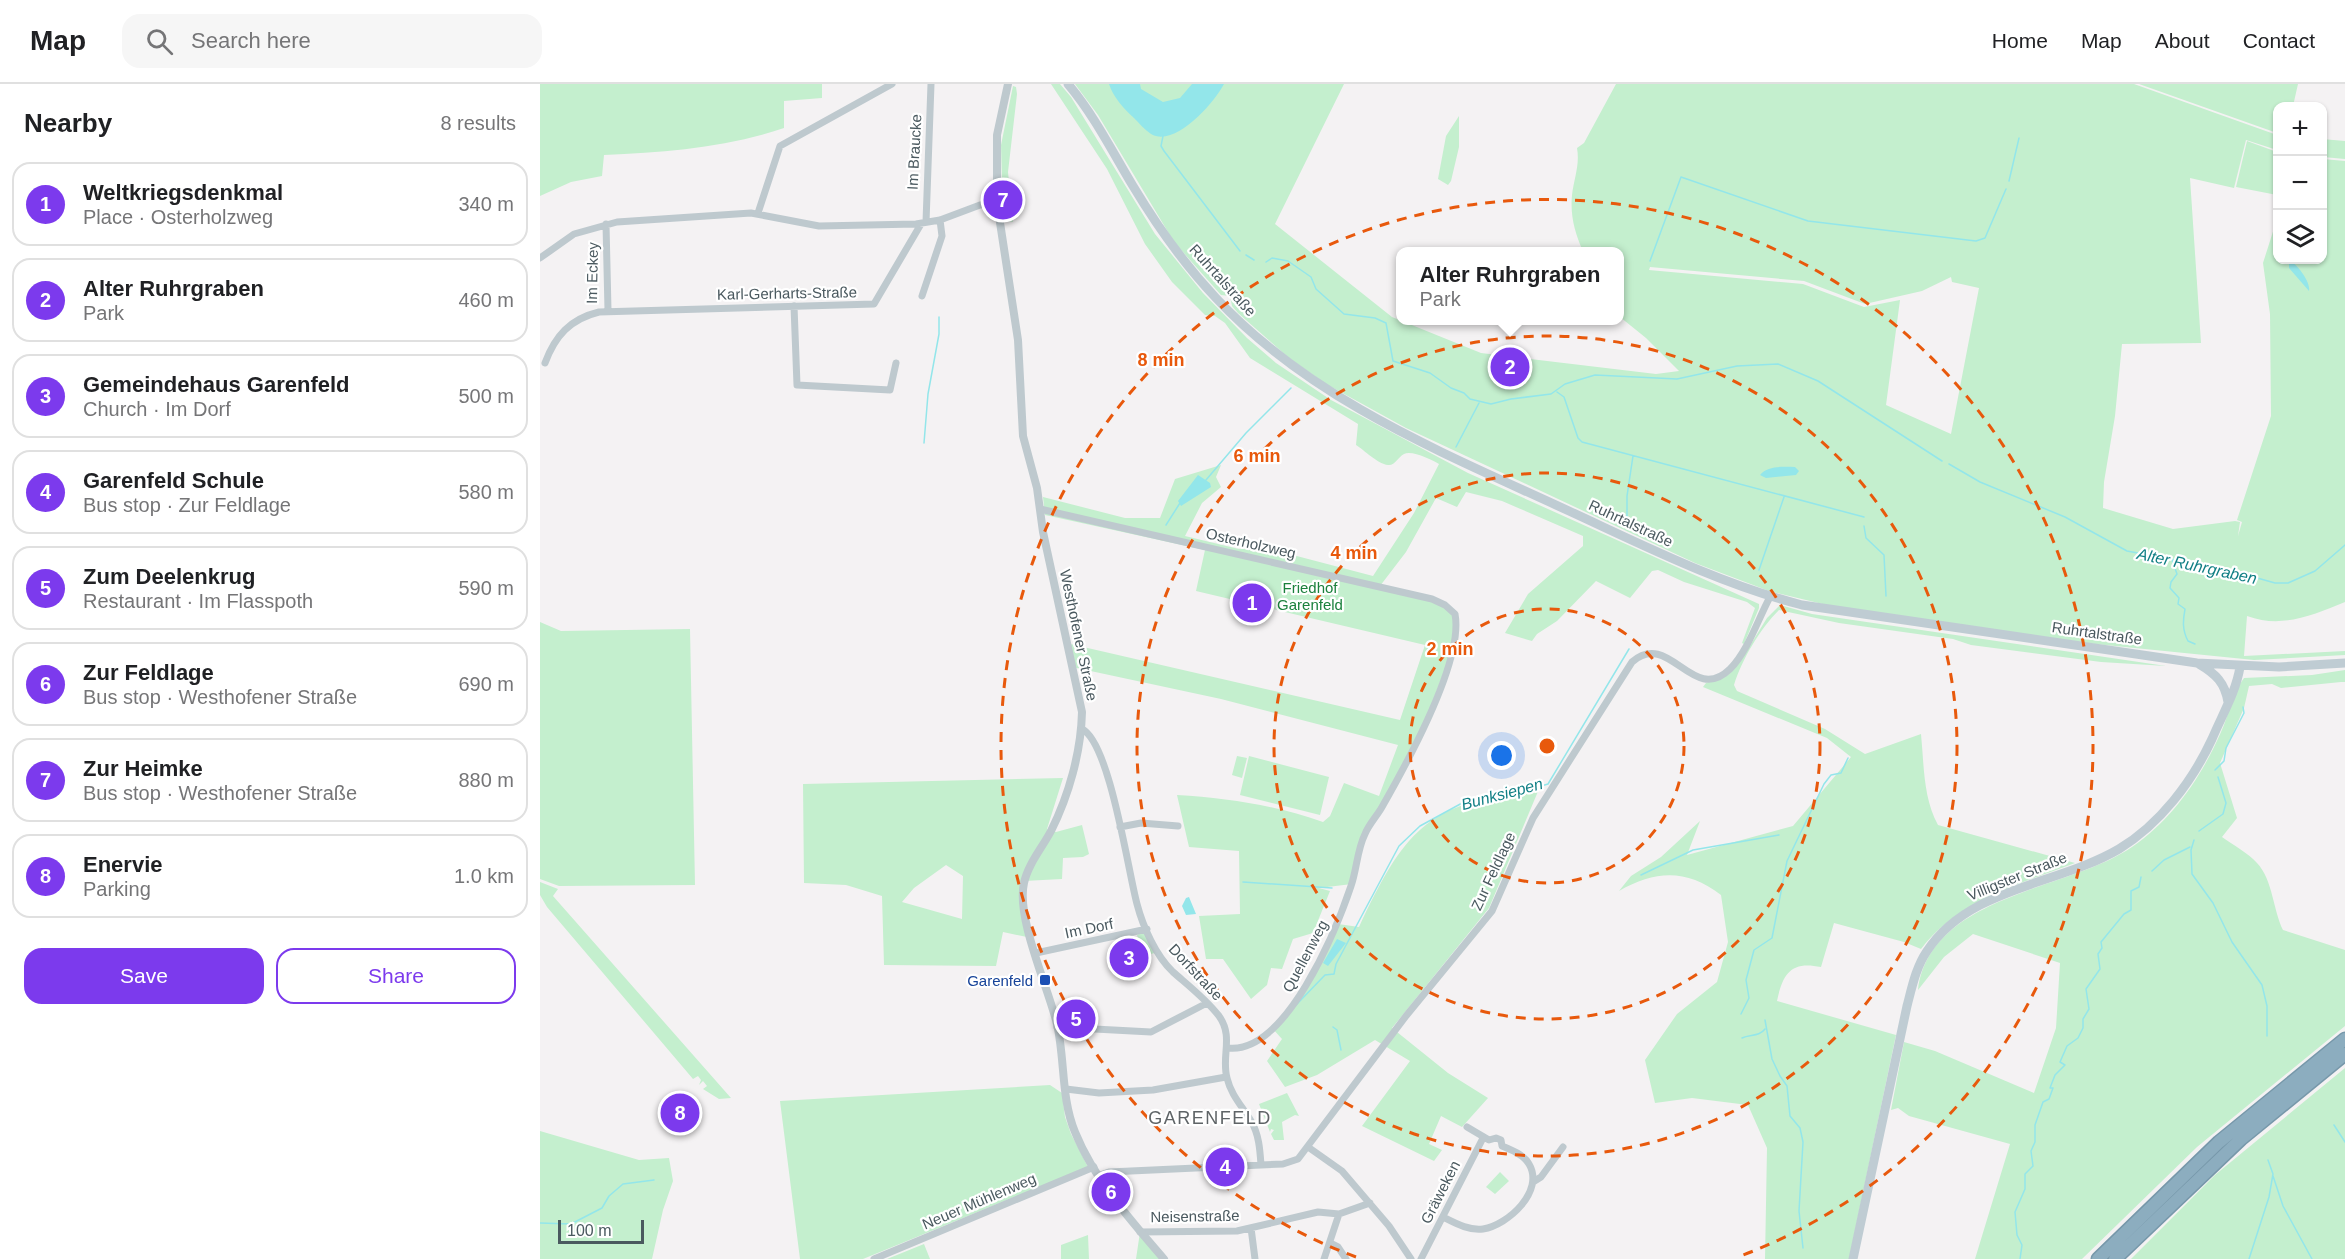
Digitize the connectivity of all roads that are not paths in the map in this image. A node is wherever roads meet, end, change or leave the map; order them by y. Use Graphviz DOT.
graph roads {
  1 [pos="892,84"];
  2 [pos="931,84"];
  3 [pos="1008,84"];
  4 [pos="1068,84"];
  5 [pos="998,203"];
  6 [pos="758,213"];
  7 [pos="940,220"];
  8 [pos="923,223"];
  9 [pos="606,224"];
  10 [pos="540,258"];
  11 [pos="922,296"];
  12 [pos="794,306"];
  13 [pos="608,310"];
  14 [pos="545,363"];
  15 [pos="896,363"];
  16 [pos="1040,509"];
  17 [pos="1770,597"];
  18 [pos="2197,663"];
  19 [pos="2345,663"];
  20 [pos="2235,666"];
  21 [pos="2226,692"];
  22 [pos="2228,702"];
  23 [pos="1082,729"];
  24 [pos="1178,826"];
  25 [pos="1120,827"];
  26 [pos="1362,841"];
  27 [pos="1147,929"];
  28 [pos="1036,953"];
  29 [pos="1207,1003"];
  30 [pos="1057,1027"];
  31 [pos="2345,1039"];
  32 [pos="1229,1048"];
  33 [pos="2345,1054"];
  34 [pos="1226,1077"];
  35 [pos="1066,1089"];
  36 [pos="1467,1127"];
  37 [pos="1483,1138"];
  38 [pos="1308,1147"];
  39 [pos="1563,1147"];
  40 [pos="1261,1165"];
  41 [pos="1094,1167"];
  42 [pos="1100,1175"];
  43 [pos="1533,1182"];
  44 [pos="1370,1203"];
  45 [pos="1339,1214"];
  46 [pos="1443,1217"];
  47 [pos="1251,1228"];
  48 [pos="1140,1232"];
  49 [pos="1330,1243"];
  50 [pos="874,1259"];
  51 [pos="1164,1259"];
  52 [pos="1255,1259"];
  53 [pos="1324,1259"];
  54 [pos="1346,1259"];
  55 [pos="1411,1259"];
  56 [pos="1421,1259"];
  57 [pos="1853,1259"];
  58 [pos="2098,1259"];
  59 [pos="2115,1259"];
  1 -- 6 [label="street"];
  2 -- 8 [label="street, Im Braucke"];
  3 -- 5 [label="street, Westhofener Straße"];
  4 -- 17 [label="main road, Ruhrtalstraße"];
  5 -- 7 [label="street"];
  5 -- 16 [label="street, Westhofener Straße"];
  6 -- 8 [label="street"];
  6 -- 9 [label="street"];
  7 -- 8 [label="street"];
  7 -- 11 [label="street"];
  8 -- 12 [label="street, Karl-Gerharts-Straße"];
  9 -- 10 [label="street"];
  9 -- 13 [label="street, Im Eckey"];
  12 -- 13 [label="street, Karl-Gerharts-Straße"];
  12 -- 15 [label="street"];
  13 -- 14 [label="street, Im Eckey"];
  16 -- 23 [label="street, Westhofener Straße"];
  16 -- 26 [label="street, Osterholzweg"];
  17 -- 18 [label="main road, Ruhrtalstraße"];
  17 -- 38 [label="street, Zur Feldlage"];
  18 -- 20 [label="main road, Ruhrtalstraße"];
  18 -- 21 [label="main road"];
  19 -- 20 [label="main road, Ruhrtalstraße"];
  20 -- 21 [label="main road"];
  20 -- 22 [label="main road, Villigster Straße"];
  21 -- 22 [label="main road"];
  22 -- 57 [label="main road, Villigster Straße"];
  23 -- 25 [label="street, Dorfstraße"];
  23 -- 28 [label="street, Westhofener Straße"];
  24 -- 25 [label="street"];
  25 -- 27 [label="street, Dorfstraße"];
  26 -- 32 [label="street, Quellenweg"];
  27 -- 28 [label="street, Im Dorf"];
  27 -- 29 [label="street, Dorfstraße"];
  28 -- 30 [label="street, Westhofener Straße"];
  29 -- 30 [label="street"];
  29 -- 32 [label="street, Dorfstraße"];
  30 -- 35 [label="street, Westhofener Straße"];
  31 -- 58 [label="highway"];
  32 -- 34 [label="street, Dorfstraße"];
  33 -- 59 [label="highway"];
  34 -- 35 [label="street"];
  34 -- 40 [label="street"];
  35 -- 41 [label="street, Westhofener Straße"];
  36 -- 37 [label="street"];
  37 -- 43 [label="street"];
  37 -- 46 [label="street, Gräweken"];
  38 -- 40 [label="street, Zur Feldlage"];
  38 -- 44 [label="street"];
  39 -- 43 [label="street"];
  40 -- 42 [label="street, Zur Feldlage"];
  41 -- 42 [label="street, Westhofener Straße"];
  41 -- 50 [label="street, Neuer Mühlenweg"];
  42 -- 48 [label="street, Westhofener Straße"];
  43 -- 46 [label="street"];
  44 -- 45 [label="street, Neisenstraße"];
  44 -- 55 [label="street"];
  45 -- 47 [label="street, Neisenstraße"];
  45 -- 49 [label="street"];
  46 -- 56 [label="street, Gräweken"];
  47 -- 48 [label="street, Neisenstraße"];
  47 -- 52 [label="street, Neisenstraße"];
  48 -- 51 [label="street, Westhofener Straße"];
  49 -- 53 [label="street"];
  49 -- 54 [label="street"];
}
